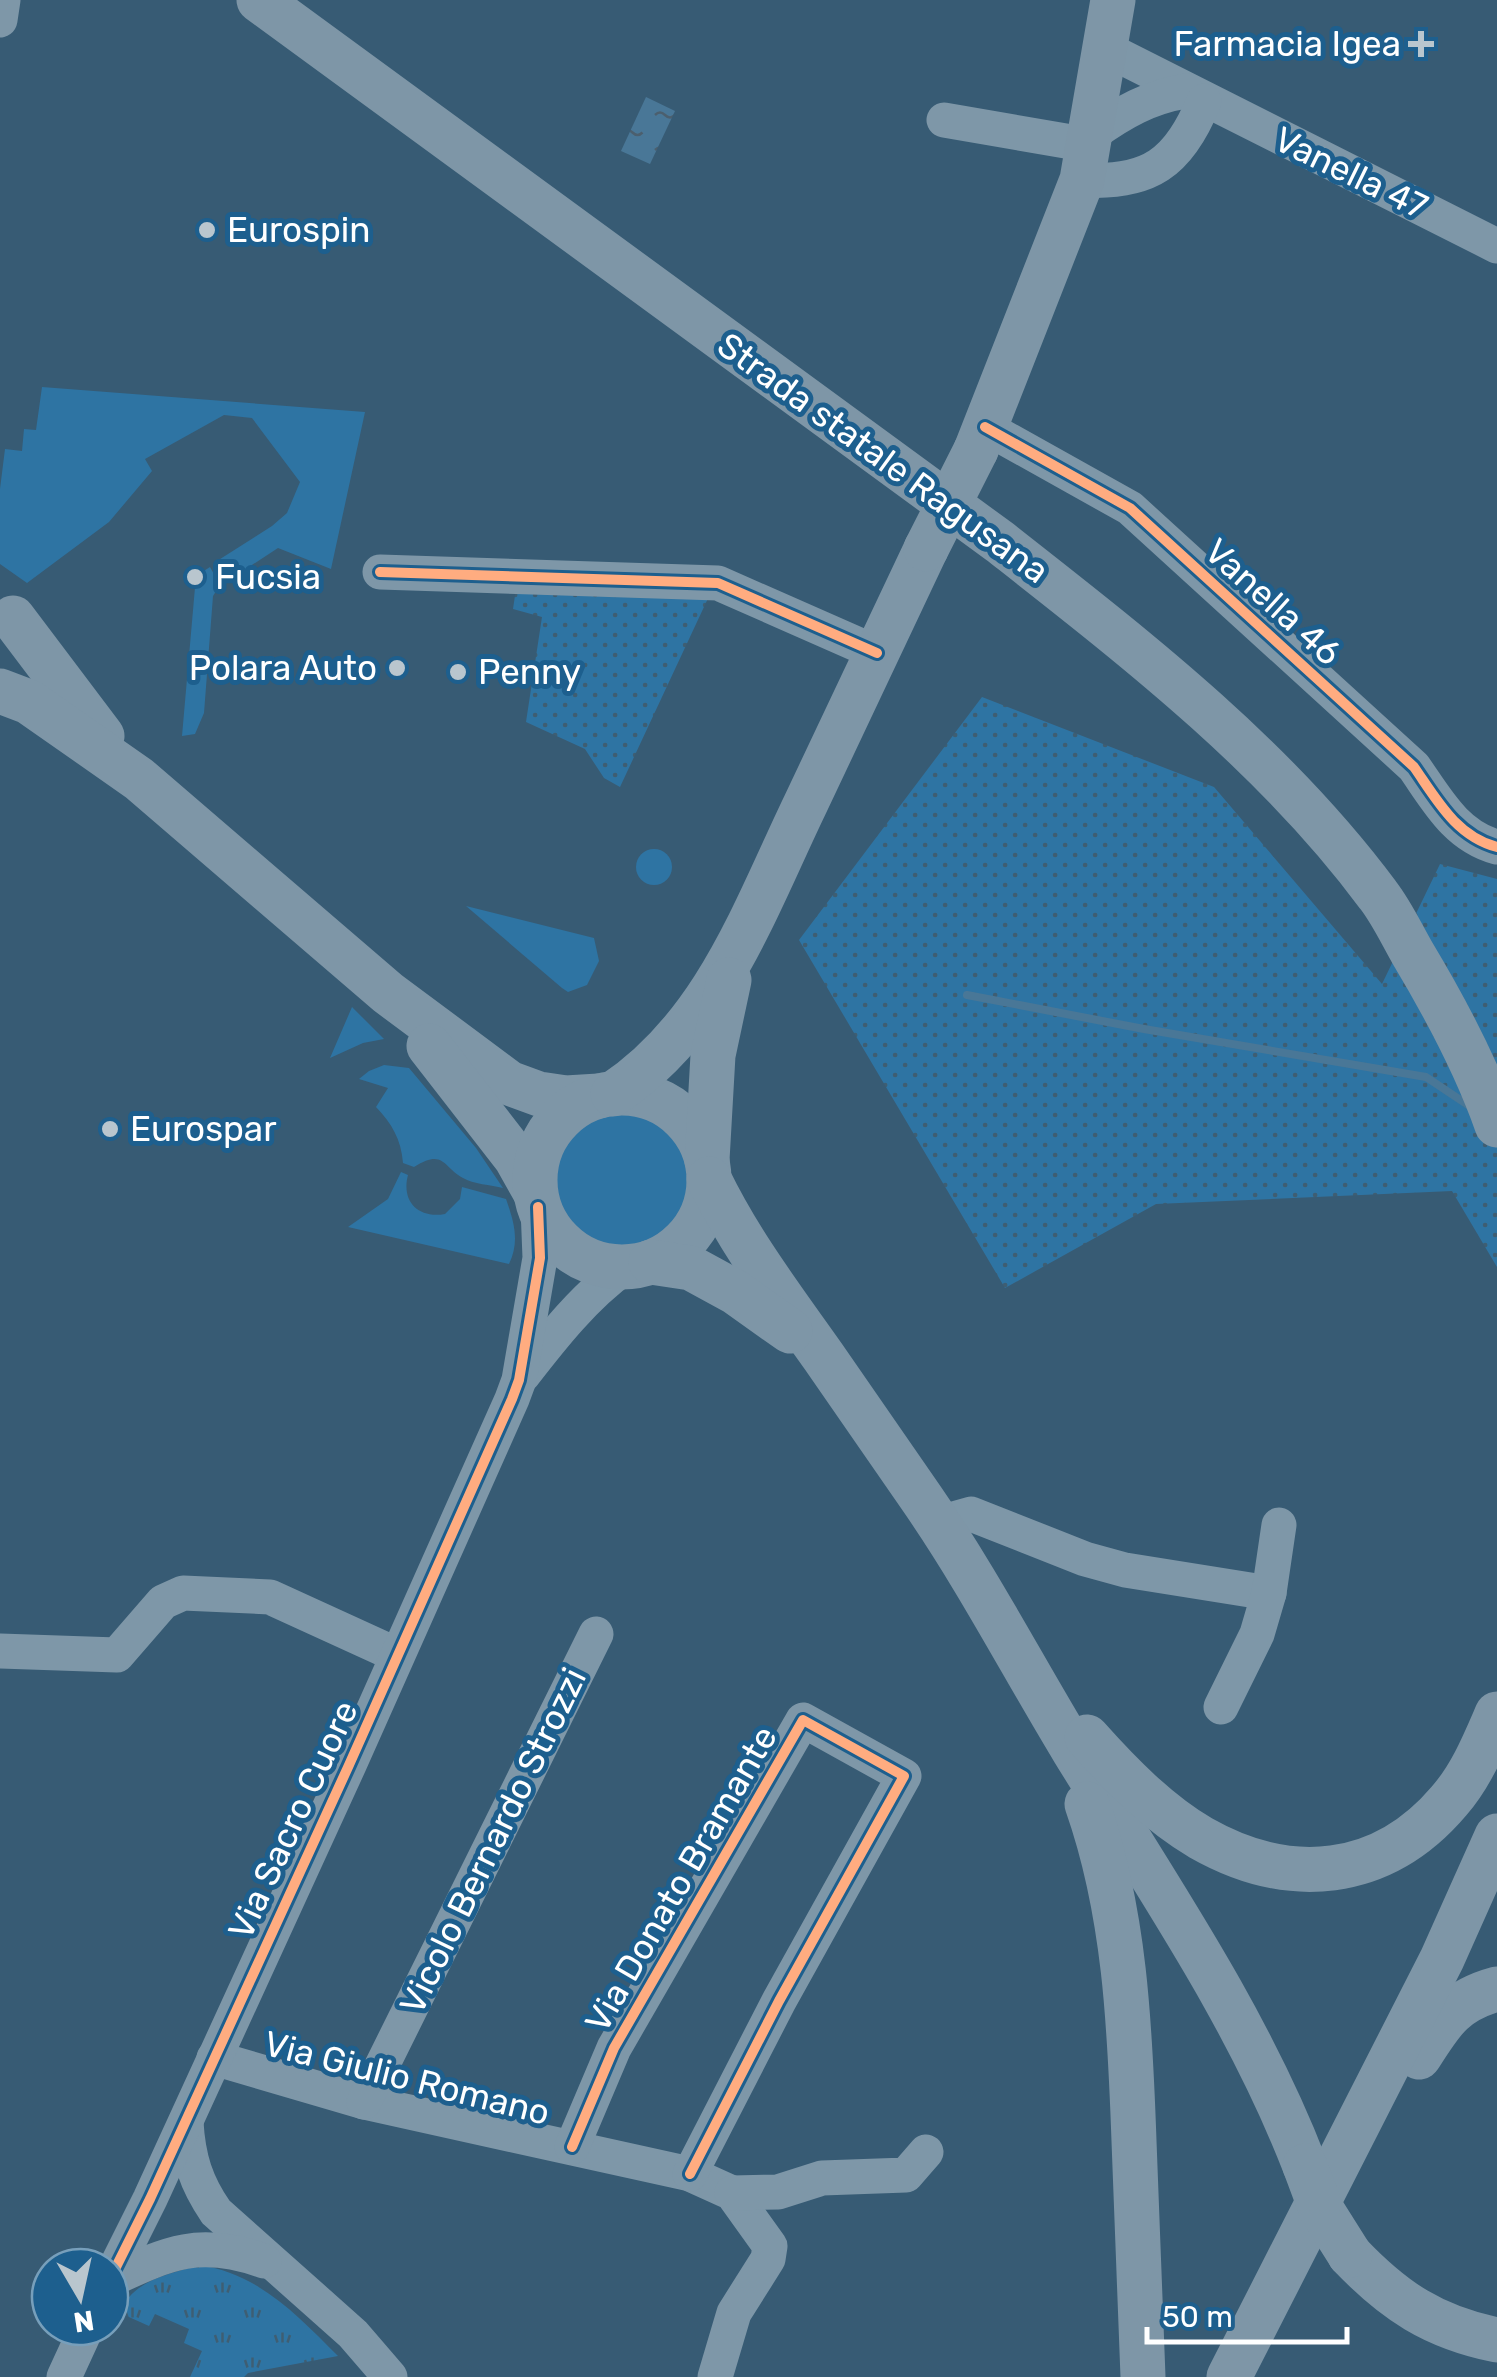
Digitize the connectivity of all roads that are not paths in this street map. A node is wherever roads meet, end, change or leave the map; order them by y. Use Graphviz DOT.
graph roads {
  1 [pos="2,0"];
  2 [pos="258,0"];
  3 [pos="1113,0"];
  4 [pos="0,20"];
  5 [pos="1106,49"];
  6 [pos="1195,96"];
  7 [pos="944,120"];
  8 [pos="1088,153"];
  9 [pos="1497,246"];
  10 [pos="981,438"];
  11 [pos="380,572"];
  12 [pos="6,608"];
  13 [pos="877,653"];
  14 [pos="0,670"];
  15 [pos="0,692"];
  16 [pos="139,779"];
  17 [pos="1497,848"];
  18 [pos="733,959"];
  19 [pos="388,993"];
  20 [pos="606,1095"];
  21 [pos="1497,1125"];
  22 [pos="708,1170"];
  23 [pos="536,1198"];
  24 [pos="638,1265"];
  25 [pos="822,1354"];
  26 [pos="520,1380"];
  27 [pos="939,1523"];
  28 [pos="1279,1525"];
  29 [pos="1269,1593"];
  30 [pos="596,1634"];
  31 [pos="0,1651"];
  32 [pos="398,1655"];
  33 [pos="1032,1674"];
  34 [pos="1221,1707"];
  35 [pos="1497,1714"];
  36 [pos="1062,1731"];
  37 [pos="1497,1836"];
  38 [pos="1497,1989"];
  39 [pos="214,2058"];
  40 [pos="364,2102"];
  41 [pos="186,2122"];
  42 [pos="572,2147"];
  43 [pos="926,2152"];
  44 [pos="690,2174"];
  45 [pos="732,2193"];
  46 [pos="147,2206"];
  47 [pos="216,2212"];
  48 [pos="126,2247"];
  49 [pos="194,2248"];
  50 [pos="274,2265"];
  51 [pos="130,2271"];
  52 [pos="1264,2304"];
  53 [pos="1497,2340"];
  54 [pos="78,2347"];
  55 [pos="64,2377"];
  56 [pos="390,2377"];
  57 [pos="715,2377"];
  58 [pos="1143,2377"];
  59 [pos="1230,2377"];
  1 -- 4 [label="street"];
  2 -- 21 [label="main road, Strada statale Ragusana"];
  3 -- 5 [label="main road"];
  5 -- 6 [label="street, Vanella 47"];
  5 -- 8 [label="main road"];
  6 -- 8 [label="street"];
  6 -- 8 [label="street"];
  6 -- 9 [label="street, Vanella 47"];
  7 -- 8 [label="street"];
  8 -- 10 [label="main road"];
  10 -- 13 [label="main road, bridge"];
  10 -- 17 [label="street, Vanella 46"];
  11 -- 13 [label="street"];
  12 -- 14 [label="main road"];
  12 -- 16 [label="main road"];
  13 -- 18 [label="main road"];
  15 -- 16 [label="main road"];
  16 -- 19 [label="main road"];
  18 -- 20 [label="main road"];
  18 -- 22 [label="main road"];
  19 -- 20 [label="main road"];
  19 -- 23 [label="main road"];
  20 -- 22 [label="main road"];
  20 -- 23 [label="main road"];
  22 -- 24 [label="main road"];
  22 -- 25 [label="main road"];
  23 -- 24 [label="main road"];
  23 -- 26 [label="street"];
  24 -- 25 [label="main road"];
  24 -- 26 [label="street"];
  25 -- 27 [label="main road"];
  26 -- 32 [label="street, Via Sacro Cuore"];
  27 -- 29 [label="street"];
  27 -- 33 [label="main road"];
  28 -- 29 [label="street"];
  29 -- 34 [label="street"];
  30 -- 40 [label="street, Vicolo Bernardo Strozzi"];
  31 -- 32 [label="street"];
  32 -- 39 [label="street, Via Sacro Cuore"];
  33 -- 35 [label="main road"];
  33 -- 36 [label="main road"];
  36 -- 53 [label="main road, bridge"];
  36 -- 58 [label="main road"];
  37 -- 52 [label="main road"];
  38 -- 52 [label="main road"];
  39 -- 40 [label="street, Via Giulio Romano"];
  39 -- 41 [label="street, Via Sacro Cuore"];
  40 -- 42 [label="street, Via Giulio Romano"];
  41 -- 46 [label="street, Via Sacro Cuore"];
  41 -- 47 [label="street"];
  42 -- 44 [label="street, Via Giulio Romano"];
  42 -- 44 [label="street, Via Donato Bramante"];
  43 -- 45 [label="street"];
  44 -- 45 [label="street, Via Giulio Romano"];
  45 -- 57 [label="street"];
  46 -- 47 [label="street"];
  46 -- 48 [label="street, Via Sacro Cuore"];
  46 -- 49 [label="street"];
  47 -- 50 [label="street"];
  49 -- 50 [label="street"];
  49 -- 51 [label="street"];
  50 -- 56 [label="street"];
  52 -- 59 [label="main road"];
  54 -- 55 [label="street"];
}
